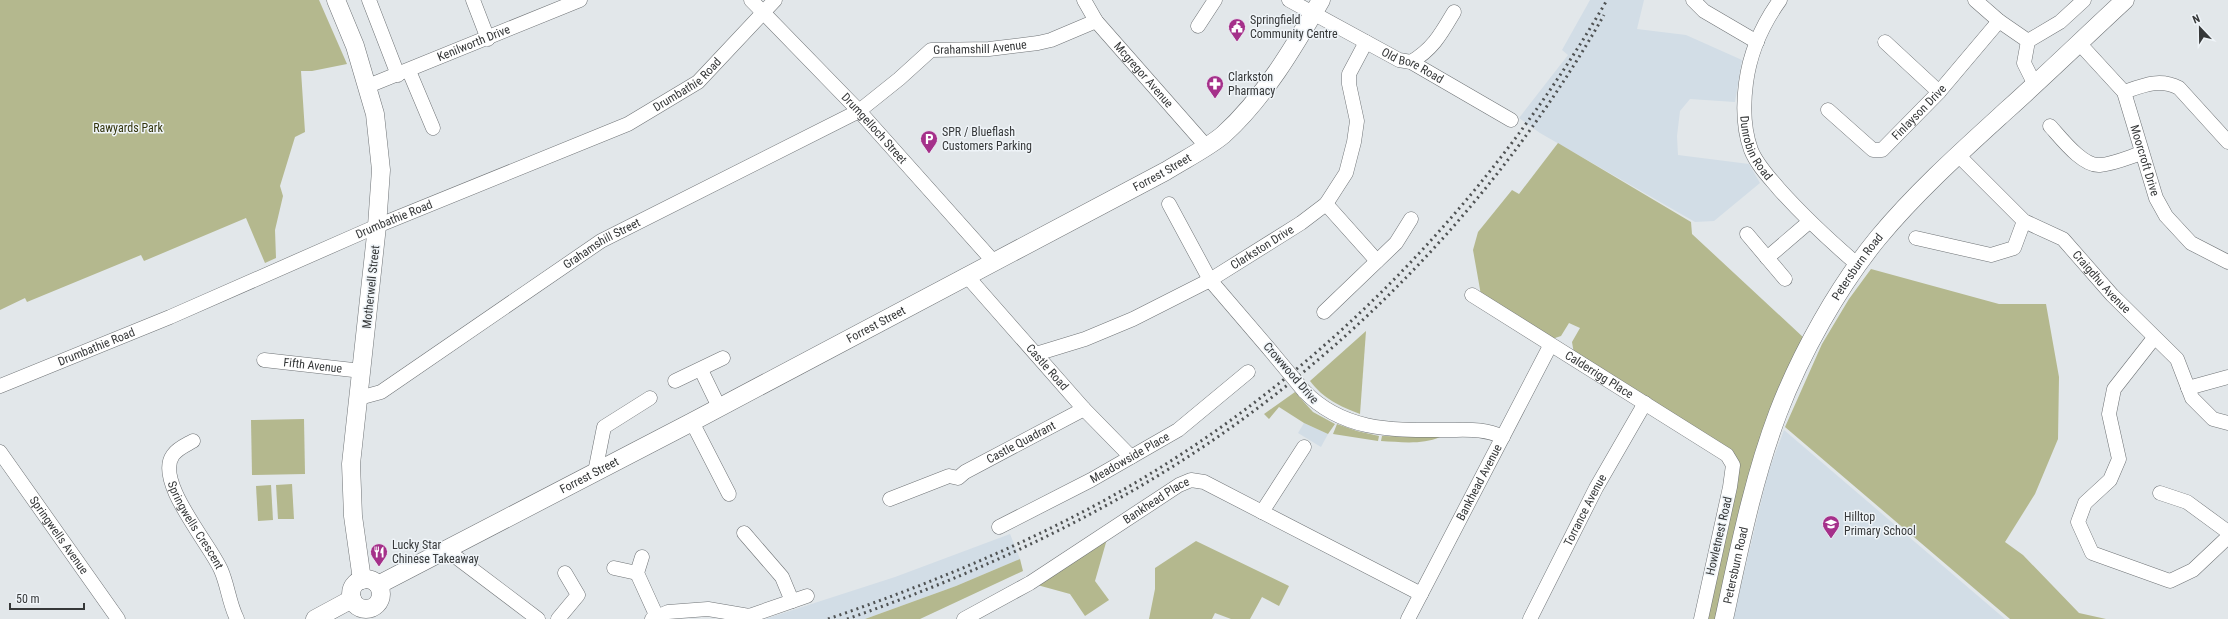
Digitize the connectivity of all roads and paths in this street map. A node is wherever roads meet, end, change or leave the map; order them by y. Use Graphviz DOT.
graph roads {
  1 [pos="336,0"];
  2 [pos="369,0"];
  3 [pos="473,0"];
  4 [pos="580,0"];
  5 [pos="751,0"];
  6 [pos="774,0"];
  7 [pos="1084,0"];
  8 [pos="1215,0"];
  9 [pos="1289,0"];
  10 [pos="1693,0"];
  11 [pos="1780,0"];
  12 [pos="1975,0"];
  13 [pos="2084,0"];
  14 [pos="2125,0"];
  15 [pos="1318,6"];
  16 [pos="1454,12"];
  17 [pos="763,13"];
  18 [pos="1096,21"];
  19 [pos="1999,21"];
  20 [pos="1198,26"];
  21 [pos="488,39"];
  22 [pos="2028,41"];
  23 [pos="1366,42"];
  24 [pos="1757,42"];
  25 [pos="1885,42"];
  26 [pos="2079,43"];
  27 [pos="1411,62"];
  28 [pos="403,73"];
  29 [pos="2035,85"];
  30 [pos="368,86"];
  31 [pos="1939,92"];
  32 [pos="2124,92"];
  33 [pos="1828,110"];
  34 [pos="859,111"];
  35 [pos="1511,120"];
  36 [pos="2050,126"];
  37 [pos="433,128"];
  38 [pos="2228,142"];
  39 [pos="1206,146"];
  40 [pos="2142,153"];
  41 [pos="1958,155"];
  42 [pos="1169,204"];
  43 [pos="1326,204"];
  44 [pos="1411,219"];
  45 [pos="2024,221"];
  46 [pos="1809,222"];
  47 [pos="378,226"];
  48 [pos="1747,234"];
  49 [pos="1916,238"];
  50 [pos="1767,258"];
  51 [pos="1377,260"];
  52 [pos="992,261"];
  53 [pos="2228,262"];
  54 [pos="1858,265"];
  55 [pos="966,275"];
  56 [pos="1785,279"];
  57 [pos="1210,280"];
  58 [pos="1472,295"];
  59 [pos="1324,312"];
  60 [pos="2154,338"];
  61 [pos="1550,346"];
  62 [pos="1036,354"];
  63 [pos="724,358"];
  64 [pos="264,360"];
  65 [pos="700,370"];
  66 [pos="362,371"];
  67 [pos="1248,372"];
  68 [pos="2228,377"];
  69 [pos="675,381"];
  70 [pos="0,386"];
  71 [pos="2188,388"];
  72 [pos="359,398"];
  73 [pos="650,398"];
  74 [pos="1644,403"];
  75 [pos="719,407"];
  76 [pos="1084,409"];
  77 [pos="692,422"];
  78 [pos="2228,423"];
  79 [pos="1503,437"];
  80 [pos="193,442"];
  81 [pos="1304,447"];
  82 [pos="0,452"];
  83 [pos="1727,454"];
  84 [pos="1131,457"];
  85 [pos="595,472"];
  86 [pos="729,494"];
  87 [pos="2160,494"];
  88 [pos="890,500"];
  89 [pos="1262,512"];
  90 [pos="1000,527"];
  91 [pos="744,532"];
  92 [pos="2228,532"];
  93 [pos="2228,536"];
  94 [pos="448,548"];
  95 [pos="642,557"];
  96 [pos="614,568"];
  97 [pos="565,573"];
  98 [pos="637,573"];
  99 [pos="370,582"];
  100 [pos="1421,594"];
  101 [pos="807,596"];
  102 [pos="352,599"];
  103 [pos="792,601"];
  104 [pos="373,613"];
  105 [pos="655,618"];
  106 [pos="118,619"];
  107 [pos="237,619"];
  108 [pos="315,619"];
  109 [pos="538,619"];
  110 [pos="558,619"];
  111 [pos="964,619"];
  112 [pos="1408,619"];
  113 [pos="1530,619"];
  114 [pos="1701,619"];
  115 [pos="1724,619"];
  1 -- 30 [label="main road, Motherwell Street"];
  2 -- 28 [label="street"];
  3 -- 21 [label="street"];
  4 -- 21 [label="street, Kenilworth Drive"];
  5 -- 17 [label="street, Drumgelloch Street"];
  6 -- 17 [label="street, Drumbathie Road"];
  7 -- 18 [label="street, Mcgregor Avenue"];
  8 -- 20 [label="street"];
  9 -- 15 [label="street, Old Bore Road"];
  10 -- 24 [label="street"];
  11 -- 24 [label="street, Dunrobin Road"];
  12 -- 19 [label="street"];
  13 -- 22 [label="street"];
  14 -- 26 [label="main road, Petersburn Road"];
  15 -- 23 [label="street, Old Bore Road"];
  15 -- 39 [label="main road, Forrest Street"];
  16 -- 27 [label="street"];
  17 -- 34 [label="street, Drumgelloch Street"];
  17 -- 47 [label="street, Drumbathie Road"];
  18 -- 34 [label="street, Grahamshill Avenue"];
  18 -- 39 [label="street, Mcgregor Avenue"];
  19 -- 22 [label="street"];
  19 -- 31 [label="street, Finlayson Drive"];
  21 -- 28 [label="street, Kenilworth Drive"];
  22 -- 29 [label="street"];
  23 -- 27 [label="street, Old Bore Road"];
  23 -- 43 [label="street, Clarkston Drive"];
  24 -- 46 [label="street, Dunrobin Road"];
  25 -- 31 [label="street"];
  26 -- 29 [label="main road, Petersburn Road"];
  26 -- 32 [label="street, Moorcroft Drive"];
  27 -- 35 [label="street, Old Bore Road"];
  28 -- 30 [label="street, Kenilworth Drive"];
  28 -- 37 [label="street"];
  29 -- 41 [label="main road, Petersburn Road"];
  30 -- 47 [label="main road, Motherwell Street"];
  31 -- 33 [label="street, Finlayson Drive"];
  32 -- 38 [label="street"];
  32 -- 40 [label="street, Moorcroft Drive"];
  34 -- 52 [label="street, Drumgelloch Street"];
  34 -- 72 [label="street, Grahamshill Street"];
  36 -- 40 [label="street"];
  39 -- 52 [label="main road, Forrest Street"];
  40 -- 53 [label="street, Moorcroft Drive"];
  41 -- 45 [label="street, Craigdhu Avenue"];
  41 -- 54 [label="main road, Petersburn Road"];
  42 -- 57 [label="street, Crowwood Drive"];
  43 -- 51 [label="street"];
  43 -- 57 [label="street, Clarkston Drive"];
  44 -- 51 [label="street"];
  45 -- 49 [label="street"];
  45 -- 60 [label="street, Craigdhu Avenue"];
  46 -- 50 [label="street"];
  46 -- 54 [label="street, Dunrobin Road"];
  47 -- 66 [label="main road, Motherwell Street"];
  47 -- 70 [label="street, Drumbathie Road"];
  48 -- 50 [label="street"];
  50 -- 56 [label="street"];
  51 -- 59 [label="street"];
  52 -- 55 [label="main road, Forrest Street"];
  54 -- 115 [label="main road, Petersburn Road"];
  55 -- 62 [label="street, Castle Road"];
  55 -- 75 [label="main road, Forrest Street"];
  57 -- 62 [label="street, Clarkston Drive"];
  57 -- 79 [label="street, Crowwood Drive, bridge"];
  58 -- 61 [label="street, Calderrigg Place"];
  60 -- 71 [label="street, Craigdhu Avenue"];
  60 -- 93 [label="street"];
  61 -- 74 [label="street, Calderrigg Place"];
  61 -- 79 [label="street, Bankhead Avenue"];
  62 -- 76 [label="street, Castle Road"];
  63 -- 65 [label="street"];
  64 -- 66 [label="street, Fifth Avenue"];
  65 -- 69 [label="street"];
  65 -- 75 [label="street"];
  66 -- 72 [label="main road, Motherwell Street"];
  67 -- 84 [label="street, Meadowside Place"];
  68 -- 71 [label="street"];
  71 -- 78 [label="street, Craigdhu Avenue"];
  72 -- 99 [label="main road, Motherwell Street"];
  73 -- 85 [label="street"];
  74 -- 83 [label="street, Calderrigg Place"];
  74 -- 113 [label="street, Torrance Avenue"];
  75 -- 77 [label="main road, Forrest Street"];
  76 -- 84 [label="street, Castle Road"];
  76 -- 88 [label="street, Castle Quadrant"];
  77 -- 85 [label="main road, Forrest Street"];
  77 -- 86 [label="street"];
  79 -- 100 [label="street, Bankhead Avenue"];
  80 -- 107 [label="street, Springwells Crescent"];
  81 -- 89 [label="street"];
  82 -- 106 [label="street, Springwells Avenue"];
  83 -- 114 [label="street, Howletnest Road"];
  84 -- 90 [label="street, Meadowside Place"];
  85 -- 94 [label="main road, Forrest Street"];
  87 -- 92 [label="street"];
  89 -- 100 [label="street, Bankhead Place"];
  89 -- 111 [label="street, Bankhead Place"];
  91 -- 103 [label="street"];
  94 -- 99 [label="main road, Forrest Street"];
  94 -- 109 [label="street"];
  95 -- 98 [label="street"];
  96 -- 98 [label="street"];
  97 -- 110 [label="street"];
  98 -- 105 [label="street"];
  99 -- 102 [label="main road"];
  99 -- 104 [label="main road"];
  100 -- 112 [label="street, Bankhead Avenue"];
  101 -- 103 [label="street"];
  102 -- 104 [label="main road"];
  102 -- 108 [label="main road"];
  103 -- 105 [label="street"];
}
